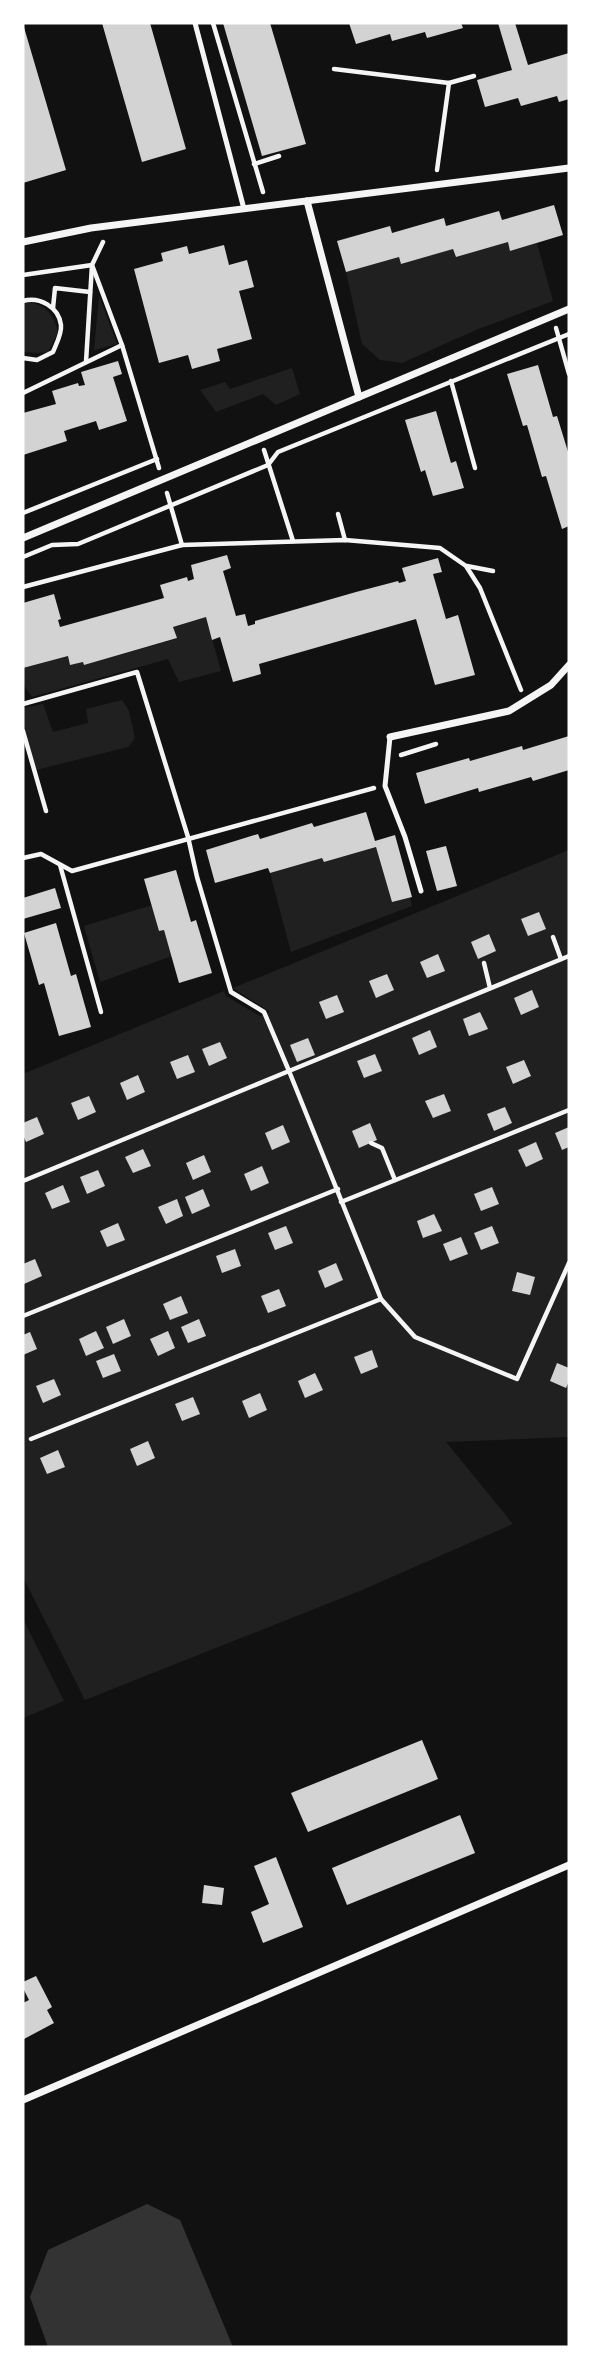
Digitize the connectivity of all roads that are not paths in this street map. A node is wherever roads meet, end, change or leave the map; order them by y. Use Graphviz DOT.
graph roads {
  1 [pos="195,23"];
  2 [pos="569,168"];
  3 [pos="307,201"];
  4 [pos="244,209"];
  5 [pos="23,242"];
  6 [pos="569,309"];
  7 [pos="359,397"];
  8 [pos="23,538"];
  9 [pos="569,665"];
  10 [pos="390,737"];
  11 [pos="421,891"];
  12 [pos="569,1865"];
  13 [pos="23,2100"];
  1 -- 4 [label="lane"];
  2 -- 3 [label="street"];
  3 -- 4 [label="street"];
  3 -- 7 [label="street"];
  4 -- 5 [label="street"];
  6 -- 7 [label="street"];
  7 -- 8 [label="street"];
  9 -- 10 [label="street"];
  10 -- 11 [label="lane"];
  12 -- 13 [label="street"];
}
